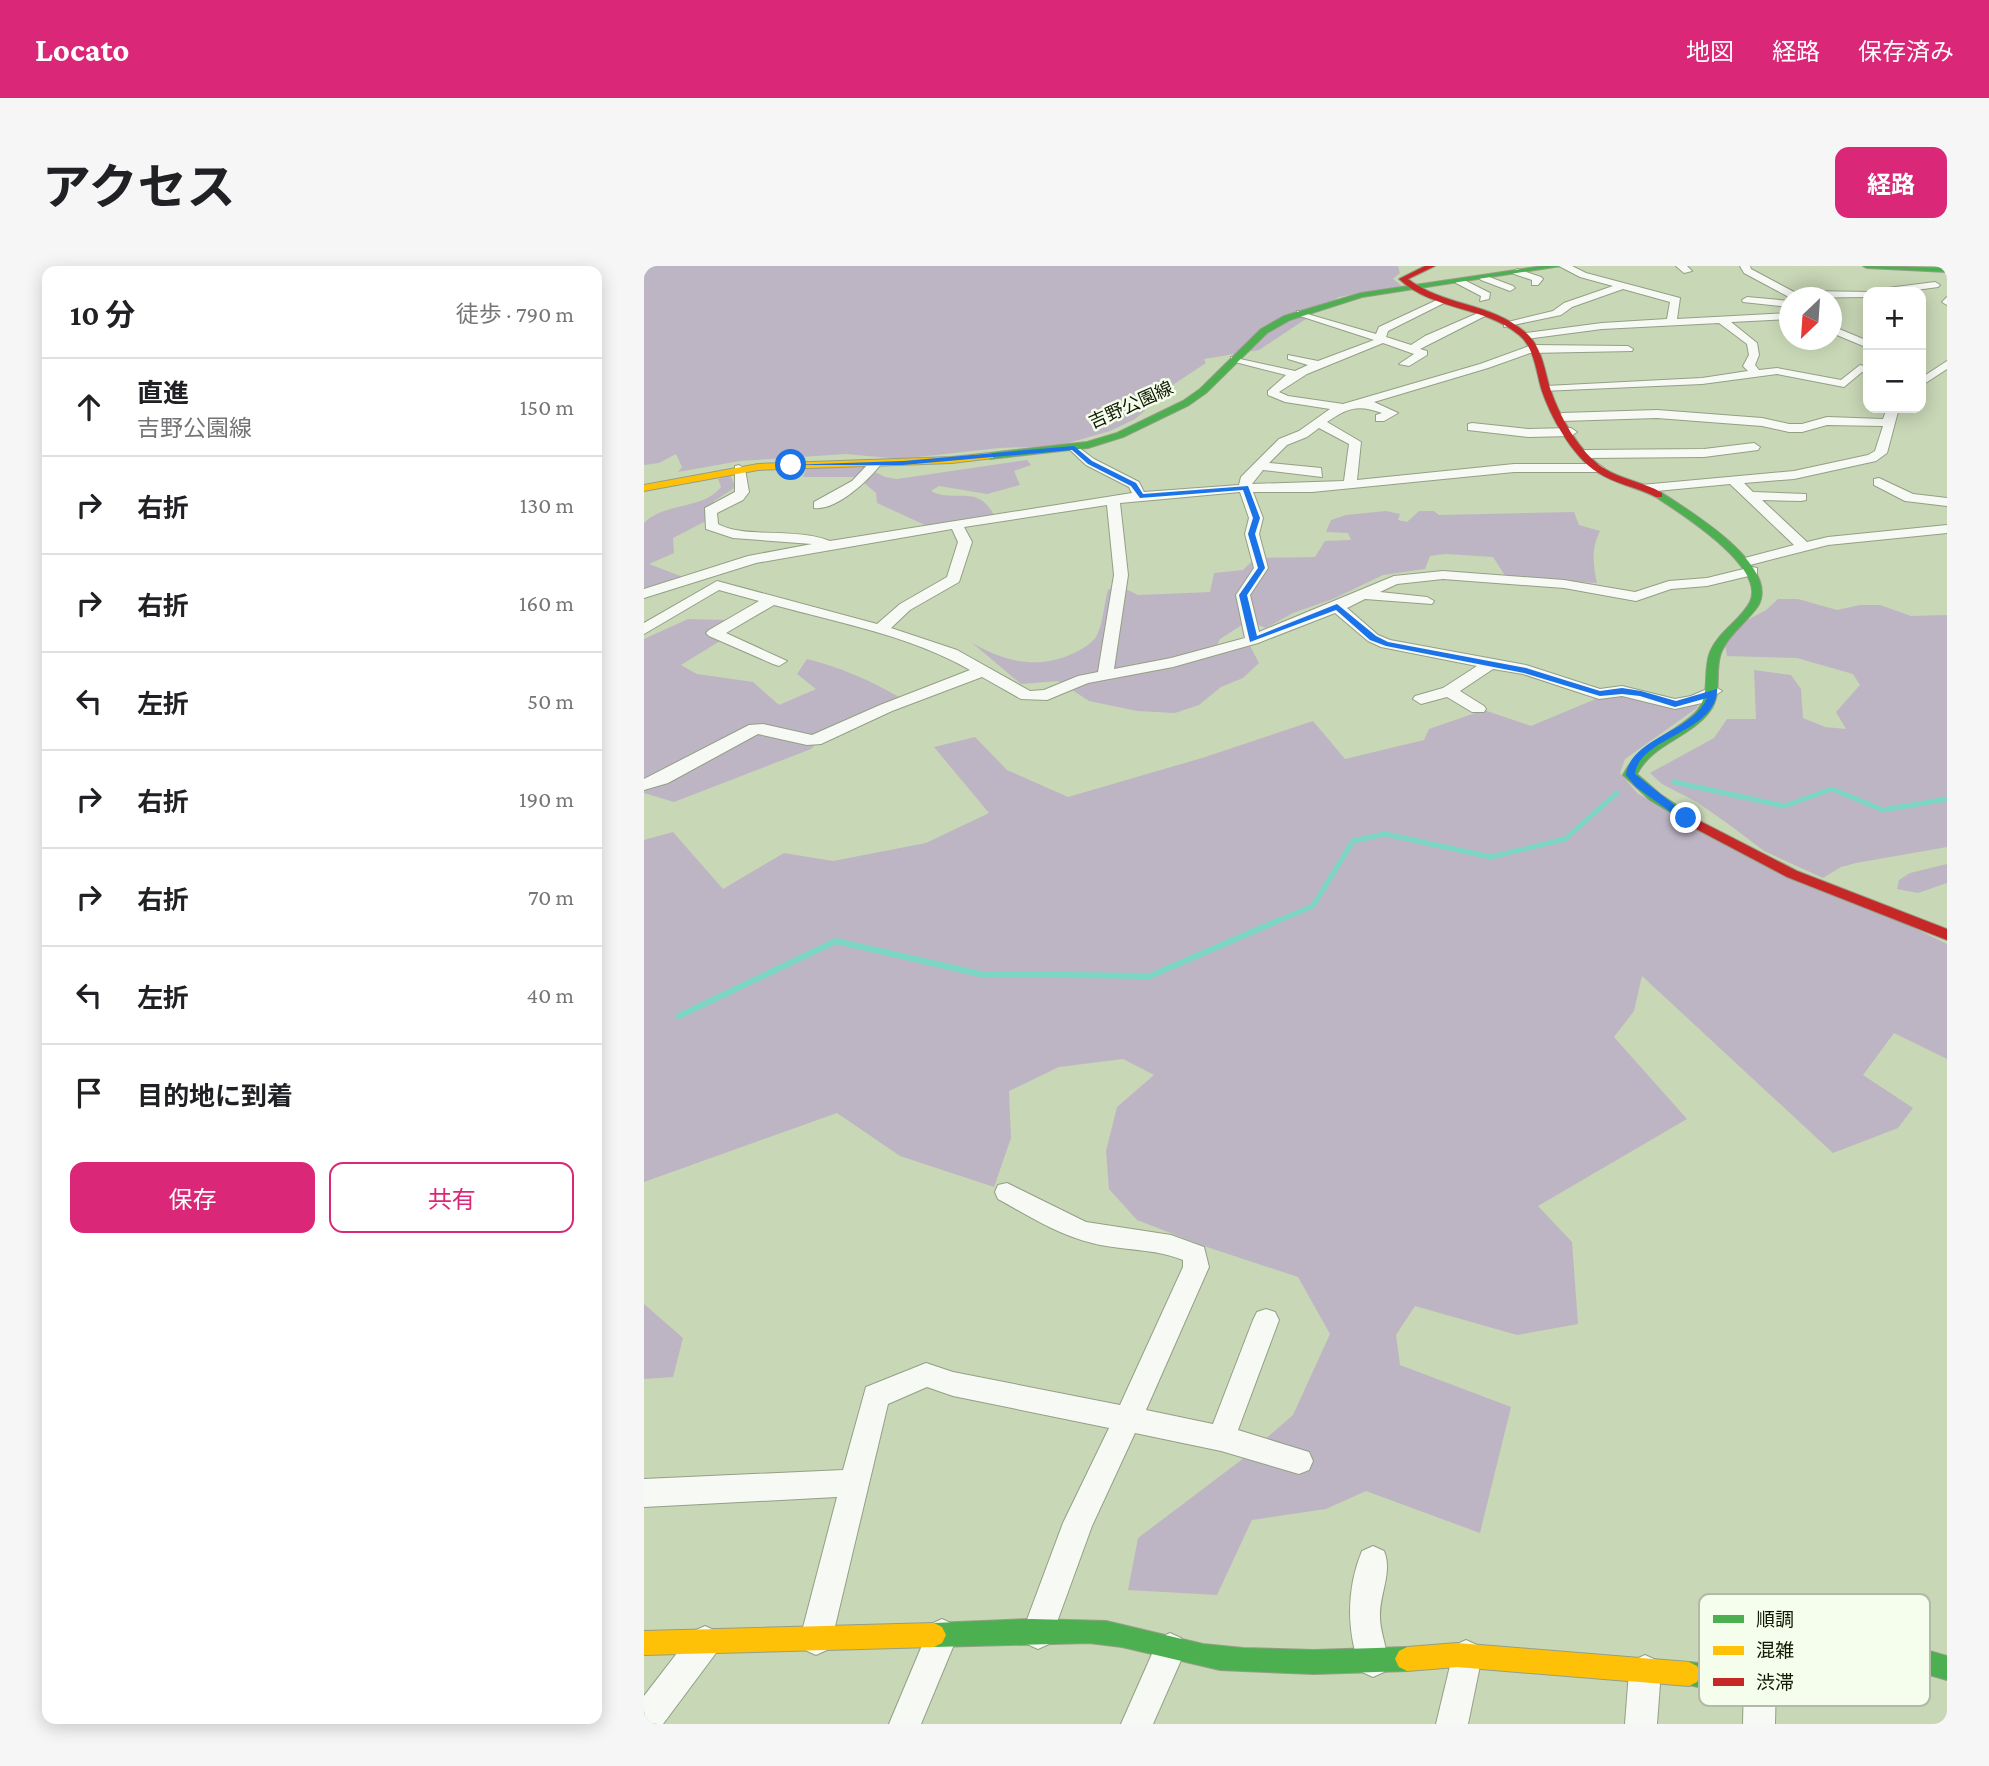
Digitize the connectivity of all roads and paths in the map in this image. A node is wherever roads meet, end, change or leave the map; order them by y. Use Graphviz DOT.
graph roads {
  1 [pos="1431,266"];
  2 [pos="1557,266"];
  3 [pos="1564,266"];
  4 [pos="1745,266"];
  5 [pos="1867,266"];
  6 [pos="1906,268"];
  7 [pos="1947,270"];
  8 [pos="1517,272"];
  9 [pos="1535,284"];
  10 [pos="1935,285"];
  11 [pos="1622,286"];
  12 [pos="1919,287"];
  13 [pos="1412,288"];
  14 [pos="1462,288"];
  15 [pos="1510,288"];
  16 [pos="1947,290"];
  17 [pos="1779,291"];
  18 [pos="1842,296"];
  19 [pos="1863,296"];
  20 [pos="1779,299"];
  21 [pos="1747,300"];
  22 [pos="1580,301"];
  23 [pos="1534,304"];
  24 [pos="1599,305"];
  25 [pos="1492,308"];
  26 [pos="1416,312"];
  27 [pos="1301,313"];
  28 [pos="1557,313"];
  29 [pos="1623,313"];
  30 [pos="1384,315"];
  31 [pos="1569,317"];
  32 [pos="1779,317"];
  33 [pos="1722,320"];
  34 [pos="1395,321"];
  35 [pos="1672,322"];
  36 [pos="1422,323"];
  37 [pos="1333,324"];
  38 [pos="1648,324"];
  39 [pos="1311,330"];
  40 [pos="1468,331"];
  41 [pos="1842,333"];
  42 [pos="1662,336"];
  43 [pos="1378,338"];
  44 [pos="1863,343"];
  45 [pos="1530,345"];
  46 [pos="1354,346"];
  47 [pos="1414,348"];
  48 [pos="1628,349"];
  49 [pos="1292,357"];
  50 [pos="1405,364"];
  51 [pos="1947,364"];
  52 [pos="1242,365"];
  53 [pos="1321,366"];
  54 [pos="1863,369"];
  55 [pos="1755,372"];
  56 [pos="1296,376"];
  57 [pos="1927,380"];
  58 [pos="1311,386"];
  59 [pos="1546,390"];
  60 [pos="1364,402"];
  61 [pos="1344,408"];
  62 [pos="1891,413"];
  63 [pos="1562,417"];
  64 [pos="1380,418"];
  65 [pos="1319,423"];
  66 [pos="1888,423"];
  67 [pos="1472,427"];
  68 [pos="1571,432"];
  69 [pos="1754,447"];
  70 [pos="1074,448"];
  71 [pos="1585,454"];
  72 [pos="875,464"];
  73 [pos="1259,466"];
  74 [pos="1598,468"];
  75 [pos="739,469"];
  76 [pos="1317,474"];
  77 [pos="1733,480"];
  78 [pos="1879,482"];
  79 [pos="1350,484"];
  80 [pos="644,488"];
  81 [pos="1245,488"];
  82 [pos="1646,488"];
  83 [pos="1140,496"];
  84 [pos="1750,496"];
  85 [pos="1801,497"];
  86 [pos="1112,500"];
  87 [pos="1947,502"];
  88 [pos="819,505"];
  89 [pos="956,524"];
  90 [pos="1947,529"];
  91 [pos="1931,531"];
  92 [pos="827,545"];
  93 [pos="1803,545"];
  94 [pos="1947,546"];
  95 [pos="1749,567"];
  96 [pos="715,579"];
  97 [pos="644,594"];
  98 [pos="1363,595"];
  99 [pos="772,600"];
  100 [pos="1427,601"];
  101 [pos="1337,607"];
  102 [pos="644,629"];
  103 [pos="880,629"];
  104 [pos="1373,638"];
  105 [pos="1253,640"];
  106 [pos="1378,655"];
  107 [pos="779,661"];
  108 [pos="1491,663"];
  109 [pos="983,671"];
  110 [pos="1104,675"];
  111 [pos="1449,691"];
  112 [pos="1714,691"];
  113 [pos="1421,699"];
  114 [pos="1478,709"];
  115 [pos="644,785"];
  116 [pos="1947,935"];
  117 [pos="1007,1192"];
  118 [pos="1266,1320"];
  119 [pos="1128,1419"];
  120 [pos="1220,1438"];
  121 [pos="1298,1461"];
  122 [pos="855,1483"];
  123 [pos="644,1493"];
  124 [pos="1373,1561"];
  125 [pos="1038,1633"];
  126 [pos="942,1636"];
  127 [pos="816,1639"];
  128 [pos="705,1642"];
  129 [pos="644,1643"];
  130 [pos="1170,1649"];
  131 [pos="1466,1657"];
  132 [pos="1373,1661"];
  133 [pos="1930,1663"];
  134 [pos="1947,1668"];
  135 [pos="1645,1671"];
  136 [pos="1699,1675"];
  137 [pos="1759,1706"];
  138 [pos="644,1722"];
  139 [pos="905,1724"];
  140 [pos="1137,1724"];
  141 [pos="1452,1724"];
  142 [pos="1641,1724"];
  143 [pos="1759,1724"];
  1 -- 13 [label="street"];
  2 -- 8 [label="street, 吉野公園線"];
  3 -- 11 [label="street"];
  4 -- 17 [label="street"];
  5 -- 6 [label="street"];
  6 -- 7 [label="street"];
  6 -- 10 [label="street"];
  8 -- 9 [label="street"];
  8 -- 14 [label="street, 吉野公園線"];
  10 -- 12 [label="street"];
  10 -- 16 [label="street"];
  11 -- 22 [label="street"];
  11 -- 35 [label="street"];
  13 -- 14 [label="street, 吉野公園線"];
  13 -- 14 [label="street"];
  13 -- 27 [label="street, 吉野公園線"];
  14 -- 15 [label="street"];
  14 -- 25 [label="street"];
  14 -- 25 [label="street"];
  14 -- 26 [label="street"];
  18 -- 19 [label="street"];
  20 -- 21 [label="street"];
  22 -- 24 [label="street"];
  22 -- 28 [label="street"];
  23 -- 28 [label="street"];
  25 -- 28 [label="street"];
  25 -- 40 [label="street"];
  25 -- 45 [label="street"];
  25 -- 47 [label="street"];
  26 -- 30 [label="street"];
  26 -- 34 [label="street"];
  27 -- 37 [label="street"];
  27 -- 52 [label="street, 吉野公園線"];
  28 -- 31 [label="street"];
  29 -- 38 [label="street"];
  32 -- 33 [label="street"];
  33 -- 35 [label="street"];
  33 -- 55 [label="street"];
  34 -- 36 [label="street"];
  34 -- 43 [label="street"];
  35 -- 38 [label="street"];
  37 -- 39 [label="street"];
  37 -- 43 [label="street"];
  38 -- 42 [label="street"];
  38 -- 45 [label="street"];
  41 -- 44 [label="street"];
  43 -- 46 [label="street"];
  43 -- 47 [label="street"];
  43 -- 53 [label="street"];
  45 -- 48 [label="street"];
  45 -- 59 [label="street"];
  45 -- 60 [label="street"];
  47 -- 50 [label="street"];
  49 -- 53 [label="street"];
  51 -- 57 [label="street"];
  52 -- 56 [label="street"];
  52 -- 70 [label="street, 吉野公園線"];
  53 -- 56 [label="street"];
  54 -- 55 [label="street"];
  55 -- 59 [label="street"];
  56 -- 58 [label="street"];
  56 -- 61 [label="street"];
  59 -- 63 [label="street"];
  60 -- 61 [label="street"];
  60 -- 64 [label="street"];
  61 -- 65 [label="street"];
  62 -- 66 [label="street"];
  63 -- 66 [label="street"];
  63 -- 68 [label="street"];
  65 -- 73 [label="street"];
  65 -- 79 [label="street"];
  66 -- 77 [label="street"];
  67 -- 68 [label="street"];
  68 -- 71 [label="street"];
  69 -- 71 [label="street"];
  70 -- 72 [label="street, 吉野公園線"];
  70 -- 83 [label="street"];
  71 -- 74 [label="street"];
  72 -- 75 [label="street, 吉野公園線"];
  72 -- 88 [label="street"];
  73 -- 76 [label="street"];
  73 -- 81 [label="street"];
  74 -- 79 [label="street"];
  74 -- 82 [label="street"];
  75 -- 80 [label="street, 吉野公園線"];
  75 -- 92 [label="street"];
  77 -- 82 [label="street"];
  77 -- 84 [label="street"];
  78 -- 87 [label="street"];
  79 -- 81 [label="street"];
  81 -- 83 [label="street"];
  81 -- 105 [label="street"];
  82 -- 95 [label="street"];
  83 -- 86 [label="street"];
  84 -- 85 [label="street"];
  84 -- 93 [label="street"];
  86 -- 89 [label="street"];
  86 -- 110 [label="street"];
  89 -- 92 [label="street"];
  89 -- 103 [label="street"];
  90 -- 91 [label="street"];
  91 -- 93 [label="street"];
  91 -- 94 [label="street"];
  92 -- 96 [label="street"];
  93 -- 95 [label="street"];
  95 -- 98 [label="street"];
  95 -- 112 [label="street"];
  96 -- 97 [label="street"];
  96 -- 99 [label="street"];
  96 -- 102 [label="street"];
  98 -- 100 [label="street"];
  98 -- 101 [label="street"];
  99 -- 103 [label="street"];
  99 -- 107 [label="street"];
  101 -- 104 [label="street"];
  101 -- 105 [label="street"];
  103 -- 109 [label="street"];
  104 -- 106 [label="street"];
  104 -- 108 [label="street"];
  105 -- 110 [label="street"];
  108 -- 111 [label="street"];
  108 -- 112 [label="street"];
  109 -- 110 [label="street"];
  109 -- 115 [label="street"];
  111 -- 113 [label="street"];
  111 -- 114 [label="street"];
  112 -- 116 [label="street"];
  117 -- 119 [label="street"];
  118 -- 120 [label="street"];
  119 -- 120 [label="street"];
  119 -- 122 [label="street"];
  119 -- 125 [label="street"];
  120 -- 121 [label="street"];
  122 -- 123 [label="street"];
  122 -- 127 [label="street"];
  124 -- 132 [label="street"];
  125 -- 126 [label="street"];
  125 -- 130 [label="street"];
  126 -- 127 [label="street"];
  126 -- 139 [label="street"];
  127 -- 128 [label="street"];
  128 -- 129 [label="street"];
  128 -- 138 [label="street"];
  130 -- 132 [label="street"];
  130 -- 140 [label="street"];
  131 -- 132 [label="street"];
  131 -- 135 [label="street"];
  131 -- 141 [label="street"];
  133 -- 134 [label="street"];
  135 -- 136 [label="street"];
  135 -- 142 [label="street"];
  137 -- 143 [label="street"];
}
